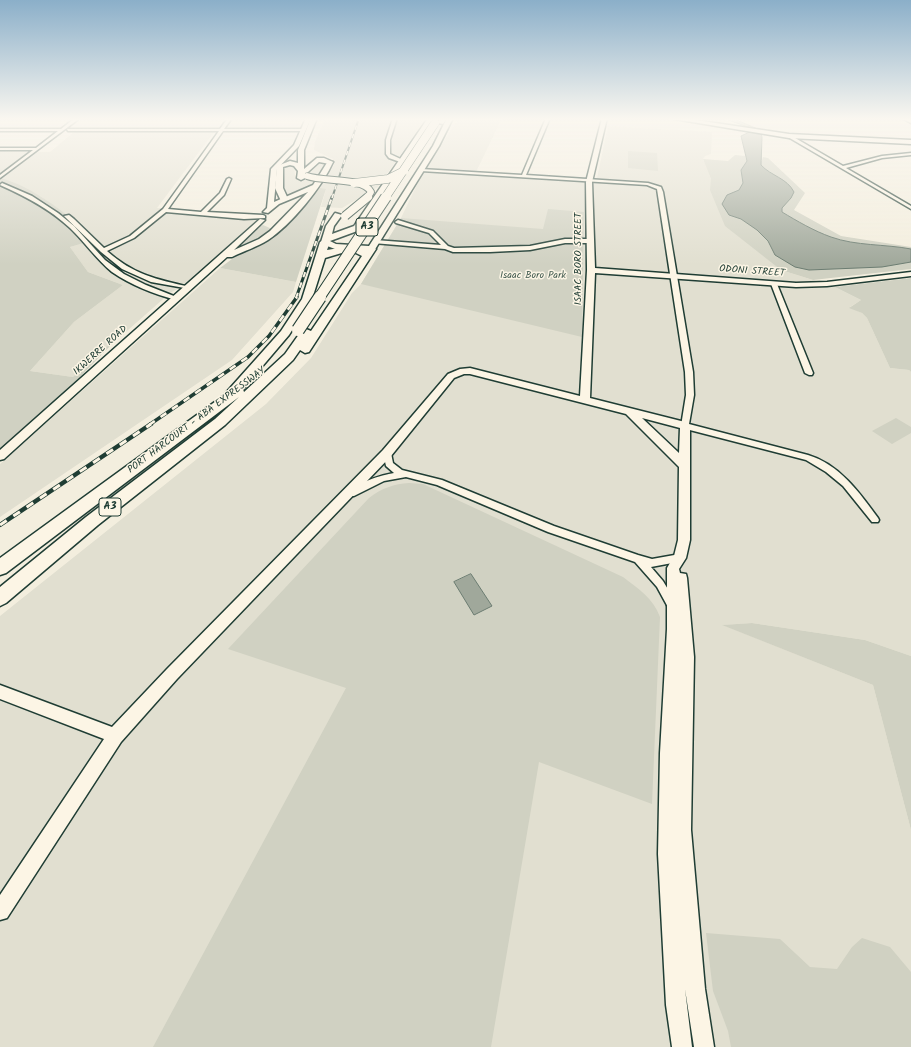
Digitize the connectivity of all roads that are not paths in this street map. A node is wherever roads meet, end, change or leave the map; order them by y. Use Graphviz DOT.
graph roads {
  1 [pos="21,167"];
  2 [pos="24,167"];
  3 [pos="196,167"];
  4 [pos="276,167"];
  5 [pos="280,167"];
  6 [pos="299,167"];
  7 [pos="302,167"];
  8 [pos="306,167"];
  9 [pos="310,167"];
  10 [pos="328,167"];
  11 [pos="401,167"];
  12 [pos="401,167"];
  13 [pos="401,167"];
  14 [pos="406,167"];
  15 [pos="408,167"];
  16 [pos="423,167"];
  17 [pos="527,167"];
  18 [pos="592,167"];
  19 [pos="844,167"];
  20 [pos="421,170"];
  21 [pos="303,174"];
  22 [pos="0,176"];
  23 [pos="12,177"];
  24 [pos="523,177"];
  25 [pos="229,179"];
  26 [pos="589,182"];
  27 [pos="354,183"];
  28 [pos="1,184"];
  29 [pos="314,187"];
  30 [pos="284,199"];
  31 [pos="910,207"];
  32 [pos="270,208"];
  33 [pos="165,210"];
  34 [pos="203,213"];
  35 [pos="342,216"];
  36 [pos="286,218"];
  37 [pos="261,220"];
  38 [pos="398,222"];
  39 [pos="340,235"];
  40 [pos="325,240"];
  41 [pos="589,241"];
  42 [pos="373,247"];
  43 [pos="446,247"];
  44 [pos="103,251"];
  45 [pos="321,256"];
  46 [pos="217,262"];
  47 [pos="591,270"];
  48 [pos="911,274"];
  49 [pos="674,276"];
  50 [pos="774,284"];
  51 [pos="188,288"];
  52 [pos="176,298"];
  53 [pos="302,331"];
  54 [pos="809,373"];
  55 [pos="585,401"];
  56 [pos="222,404"];
  57 [pos="629,412"];
  58 [pos="220,422"];
  59 [pos="685,426"];
  60 [pos="387,452"];
  61 [pos="0,456"];
  62 [pos="684,467"];
  63 [pos="410,475"];
  64 [pos="344,498"];
  65 [pos="875,520"];
  66 [pos="680,558"];
  67 [pos="638,559"];
  68 [pos="0,570"];
  69 [pos="1,598"];
  70 [pos="674,608"];
  71 [pos="0,692"];
  72 [pos="115,736"];
  73 [pos="0,911"];
  74 [pos="682,1047"];
  75 [pos="704,1047"];
  1 -- 23 [label="street"];
  2 -- 23 [label="street"];
  3 -- 33 [label="street"];
  4 -- 32 [label="street"];
  5 -- 30 [label="main road"];
  6 -- 21 [label="main road"];
  7 -- 21 [label="main road"];
  8 -- 21 [label="main road"];
  9 -- 21 [label="main road"];
  10 -- 29 [label="street, IKWERRE ROAD"];
  11 -- 27 [label="highway, bridge"];
  12 -- 39 [label="main road"];
  13 -- 53 [label="highway, PORT HARCOURT - ABA EXPRESSWAY / A3, bridge"];
  14 -- 20 [label="main road"];
  15 -- 53 [label="highway, PORT HARCOURT - ABA EXPRESSWAY / A3"];
  16 -- 20 [label="main road"];
  17 -- 24 [label="street"];
  18 -- 26 [label="street, ISAAC BORO STREET"];
  19 -- 31 [label="street"];
  20 -- 24 [label="street"];
  20 -- 42 [label="main road"];
  21 -- 27 [label="main road, bridge"];
  21 -- 35 [label="main road, bridge"];
  22 -- 23 [label="street"];
  23 -- 28 [label="street"];
  23 -- 44 [label="street"];
  24 -- 26 [label="street"];
  25 -- 34 [label="street"];
  26 -- 41 [label="street, ISAAC BORO STREET"];
  26 -- 49 [label="street"];
  27 -- 35 [label="main road, bridge"];
  28 -- 52 [label="street"];
  29 -- 30 [label="street, IKWERRE ROAD"];
  29 -- 36 [label="street, IKWERRE ROAD"];
  30 -- 32 [label="street, IKWERRE ROAD"];
  30 -- 36 [label="street"];
  32 -- 37 [label="street, IKWERRE ROAD"];
  33 -- 34 [label="street"];
  33 -- 44 [label="street"];
  34 -- 37 [label="street"];
  35 -- 39 [label="main road"];
  35 -- 40 [label="main road"];
  36 -- 37 [label="street"];
  36 -- 46 [label="street, IKWERRE ROAD"];
  37 -- 46 [label="street, IKWERRE ROAD"];
  38 -- 43 [label="street"];
  39 -- 40 [label="main road"];
  39 -- 42 [label="main road"];
  40 -- 42 [label="main road"];
  40 -- 45 [label="highway"];
  41 -- 43 [label="street"];
  41 -- 47 [label="street, ISAAC BORO STREET"];
  42 -- 43 [label="street"];
  42 -- 45 [label="highway"];
  42 -- 58 [label="highway"];
  44 -- 51 [label="street"];
  45 -- 56 [label="highway"];
  46 -- 51 [label="street, IKWERRE ROAD"];
  47 -- 49 [label="street, ODONI STREET"];
  47 -- 55 [label="street, ISAAC BORO STREET"];
  48 -- 50 [label="street, ODONI STREET"];
  49 -- 50 [label="street, ODONI STREET"];
  49 -- 59 [label="street"];
  50 -- 54 [label="street"];
  51 -- 52 [label="street, IKWERRE ROAD"];
  52 -- 61 [label="street, IKWERRE ROAD"];
  53 -- 56 [label="highway, PORT HARCOURT - ABA EXPRESSWAY / A3"];
  53 -- 58 [label="highway, PORT HARCOURT - ABA EXPRESSWAY / A3"];
  55 -- 57 [label="street"];
  55 -- 60 [label="street"];
  56 -- 68 [label="highway, PORT HARCOURT - ABA EXPRESSWAY / A3"];
  57 -- 59 [label="street"];
  57 -- 62 [label="street"];
  58 -- 69 [label="highway, PORT HARCOURT - ABA EXPRESSWAY / A3"];
  59 -- 62 [label="street"];
  59 -- 65 [label="street"];
  60 -- 63 [label="street"];
  60 -- 64 [label="street"];
  62 -- 66 [label="street"];
  63 -- 64 [label="street"];
  63 -- 67 [label="street"];
  64 -- 72 [label="street"];
  66 -- 67 [label="street"];
  66 -- 70 [label="street"];
  66 -- 75 [label="street"];
  67 -- 70 [label="street"];
  70 -- 74 [label="street"];
  71 -- 72 [label="street"];
  72 -- 73 [label="street"];
}
